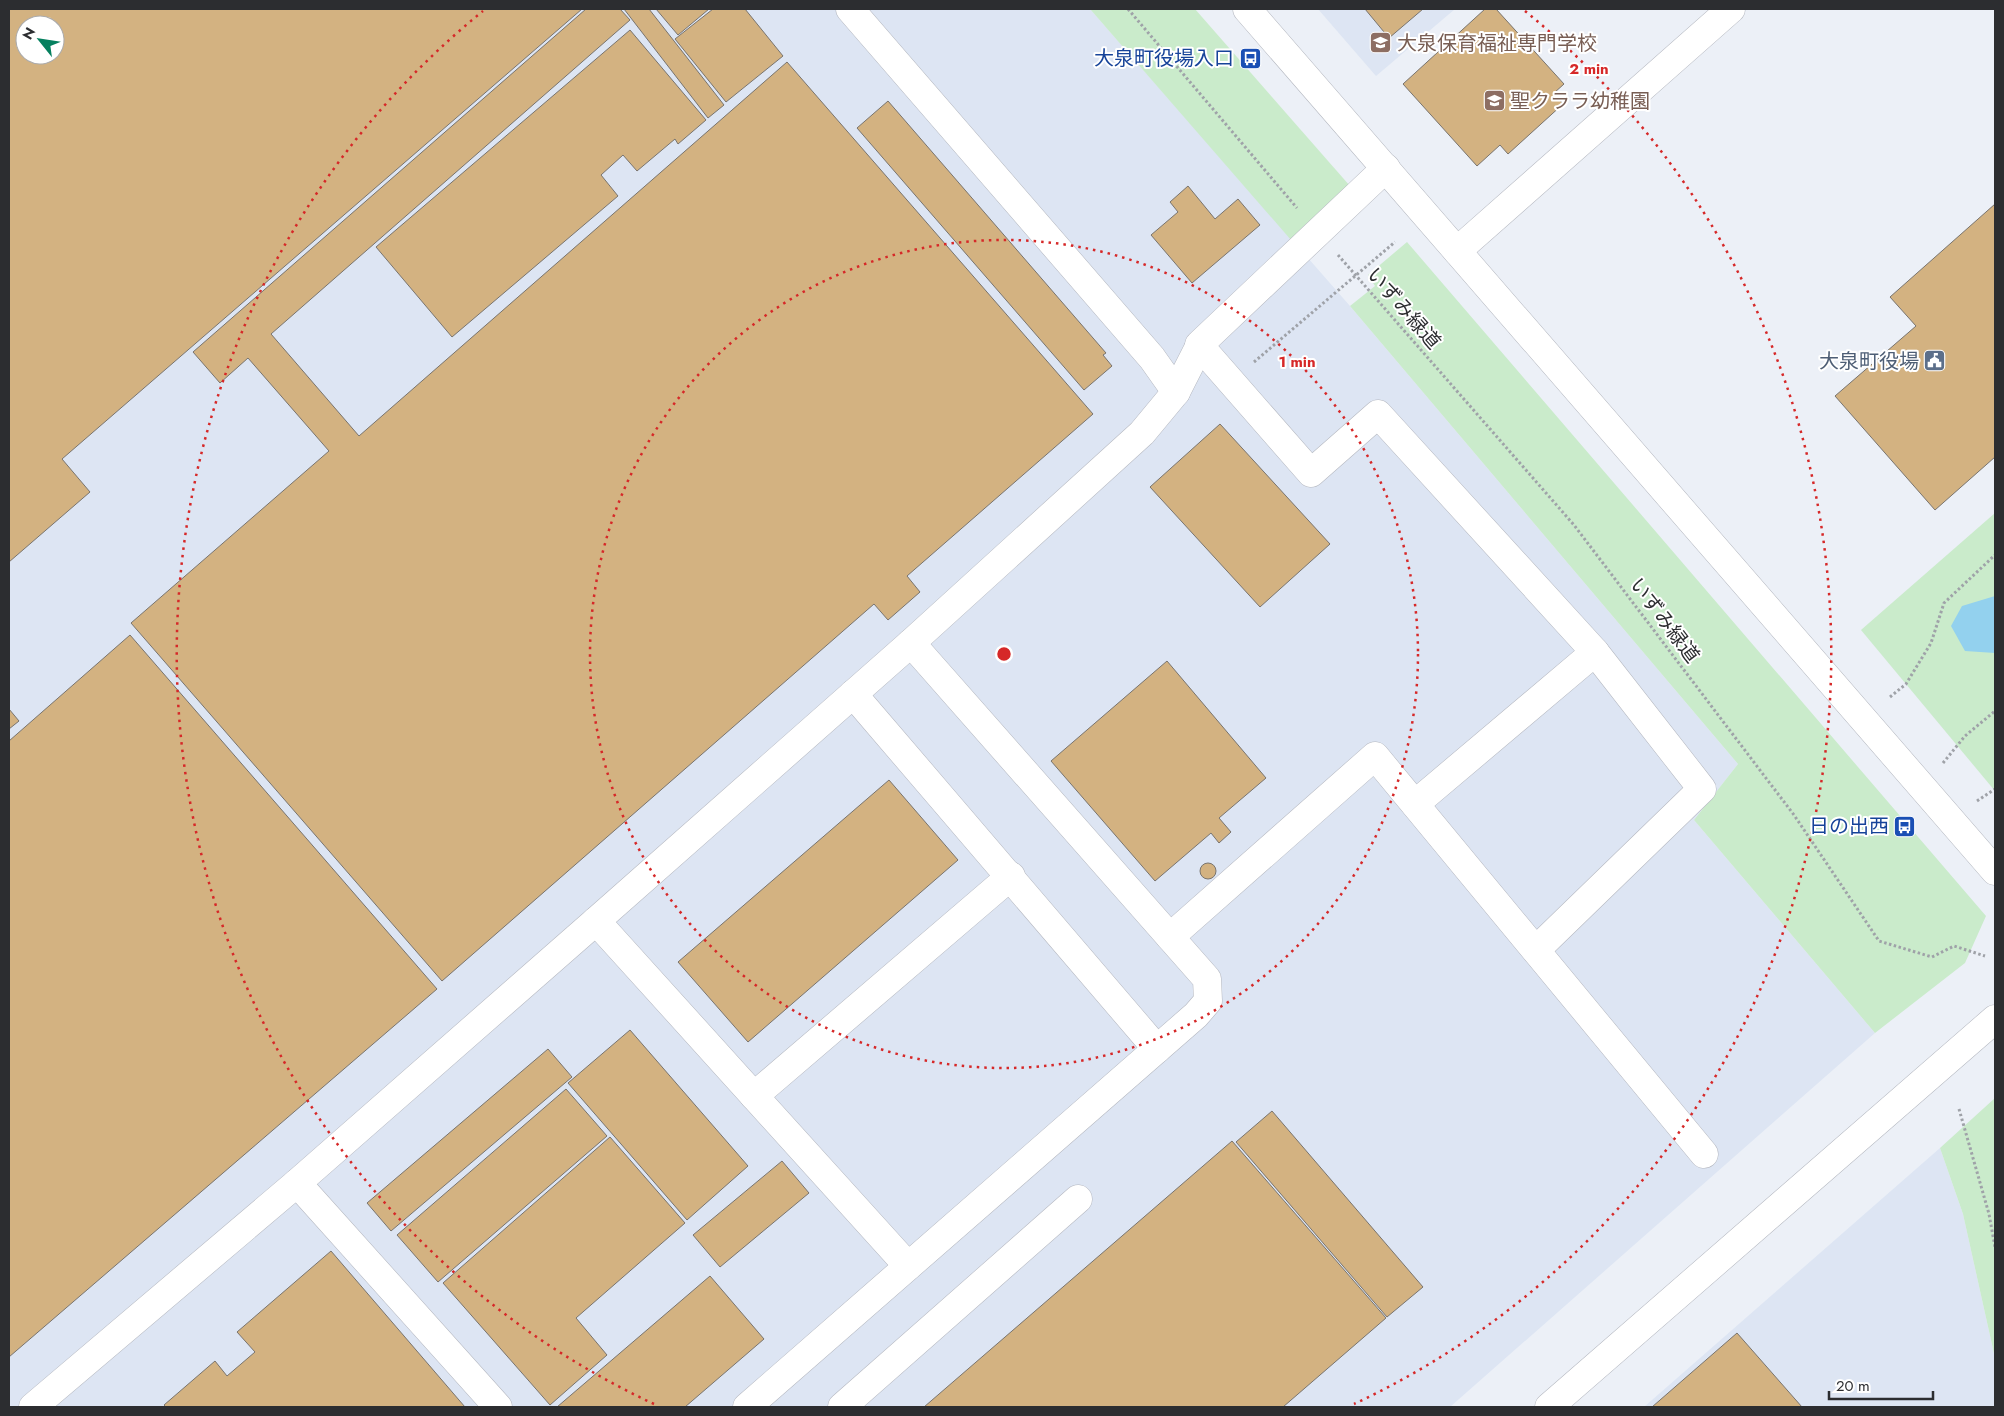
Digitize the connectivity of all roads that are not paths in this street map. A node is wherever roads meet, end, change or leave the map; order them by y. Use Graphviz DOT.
graph roads {
  1 [pos="850,9"];
  2 [pos="1247,9"];
  3 [pos="1730,9"];
  4 [pos="1386,168"];
  5 [pos="1457,251"];
  6 [pos="1199,345"];
  7 [pos="1176,392"];
  8 [pos="911,643"];
  9 [pos="1595,652"];
  10 [pos="853,694"];
  11 [pos="1415,804"];
  12 [pos="1995,871"];
  13 [pos="1011,876"];
  14 [pos="596,921"];
  15 [pos="1170,937"];
  16 [pos="1536,950"];
  17 [pos="1995,1019"];
  18 [pos="1157,1049"];
  19 [pos="754,1096"];
  20 [pos="1704,1154"];
  21 [pos="297,1183"];
  22 [pos="1078,1199"];
  23 [pos="908,1266"];
  24 [pos="33,1407"];
  25 [pos="498,1407"];
  26 [pos="747,1407"];
  27 [pos="842,1407"];
  28 [pos="1549,1407"];
  1 -- 7 [label="street"];
  2 -- 4 [label="street"];
  3 -- 5 [label="street"];
  4 -- 5 [label="street"];
  4 -- 6 [label="street"];
  5 -- 12 [label="street"];
  6 -- 7 [label="street"];
  6 -- 9 [label="street"];
  7 -- 8 [label="street"];
  8 -- 10 [label="street"];
  8 -- 15 [label="street"];
  9 -- 11 [label="street"];
  9 -- 16 [label="street"];
  10 -- 13 [label="street"];
  10 -- 14 [label="street"];
  11 -- 15 [label="street"];
  11 -- 16 [label="street"];
  13 -- 18 [label="street"];
  13 -- 19 [label="street"];
  14 -- 19 [label="street"];
  14 -- 21 [label="street"];
  15 -- 18 [label="street"];
  16 -- 20 [label="street"];
  17 -- 28 [label="street"];
  18 -- 23 [label="street"];
  19 -- 23 [label="street"];
  21 -- 24 [label="street"];
  21 -- 25 [label="street"];
  22 -- 27 [label="street"];
  23 -- 26 [label="street"];
}
